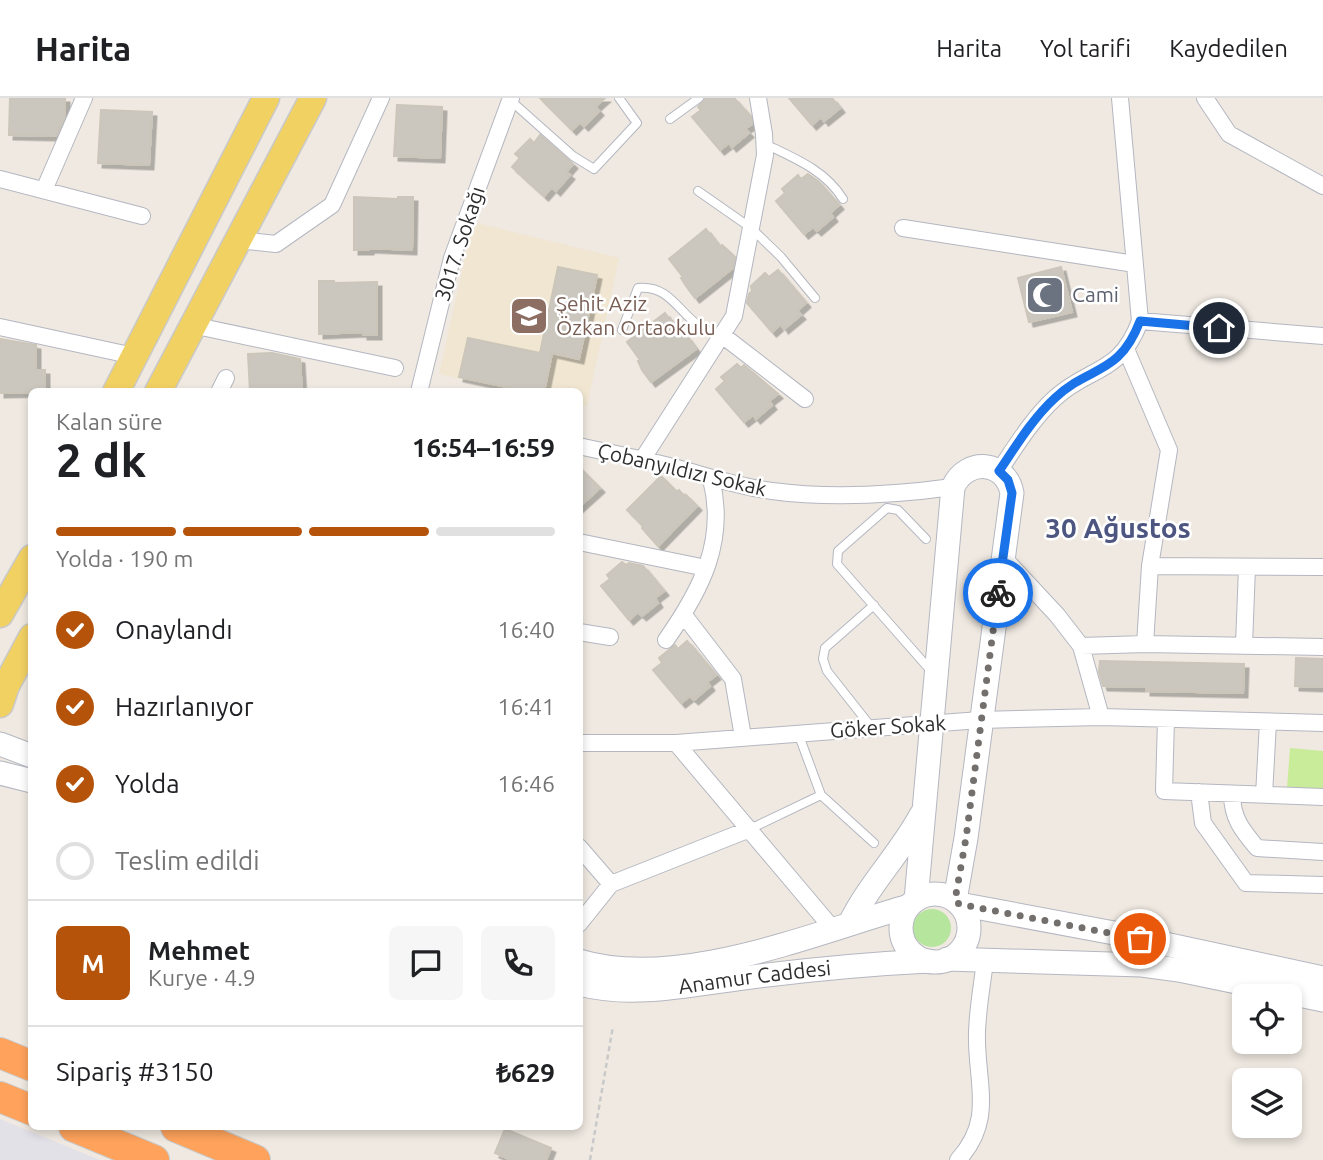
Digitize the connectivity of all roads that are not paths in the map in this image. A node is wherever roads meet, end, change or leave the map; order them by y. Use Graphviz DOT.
graph roads {
  1 [pos="84,98"];
  2 [pos="266,98"];
  3 [pos="313,98"];
  4 [pos="381,98"];
  5 [pos="619,98"];
  6 [pos="699,98"];
  7 [pos="758,98"];
  8 [pos="1120,98"];
  9 [pos="1205,98"];
  10 [pos="511,99"];
  11 [pos="670,119"];
  12 [pos="765,144"];
  13 [pos="0,179"];
  14 [pos="1323,186"];
  15 [pos="44,190"];
  16 [pos="698,191"];
  17 [pos="843,199"];
  18 [pos="142,216"];
  19 [pos="751,228"];
  20 [pos="904,228"];
  21 [pos="239,240"];
  22 [pos="1135,264"];
  23 [pos="816,299"];
  24 [pos="1140,321"];
  25 [pos="192,325"];
  26 [pos="0,327"];
  27 [pos="622,330"];
  28 [pos="722,335"];
  29 [pos="1323,336"];
  30 [pos="1126,349"];
  31 [pos="134,356"];
  32 [pos="395,368"];
  33 [pos="118,388"];
  34 [pos="160,388"];
  35 [pos="420,388"];
  36 [pos="805,399"];
  37 [pos="583,447"];
  38 [pos="642,460"];
  39 [pos="999,471"];
  40 [pos="711,479"];
  41 [pos="953,487"];
  42 [pos="926,539"];
  43 [pos="583,543"];
  44 [pos="1003,557"];
  45 [pos="28,565"];
  46 [pos="1150,566"];
  47 [pos="1247,567"];
  48 [pos="1323,567"];
  49 [pos="706,568"];
  50 [pos="874,606"];
  51 [pos="0,614"];
  52 [pos="683,614"];
  53 [pos="583,633"];
  54 [pos="610,637"];
  55 [pos="666,640"];
  56 [pos="1145,644"];
  57 [pos="28,645"];
  58 [pos="1244,645"];
  59 [pos="1081,646"];
  60 [pos="1323,647"];
  61 [pos="936,677"];
  62 [pos="0,704"];
  63 [pos="1101,717"];
  64 [pos="1166,719"];
  65 [pos="980,720"];
  66 [pos="1268,722"];
  67 [pos="932,723"];
  68 [pos="1323,723"];
  69 [pos="872,728"];
  70 [pos="798,733"];
  71 [pos="743,737"];
  72 [pos="583,743"];
  73 [pos="676,743"];
  74 [pos="0,744"];
  75 [pos="28,754"];
  76 [pos="0,773"];
  77 [pos="28,780"];
  78 [pos="1199,792"];
  79 [pos="1232,794"];
  80 [pos="821,795"];
  81 [pos="1264,795"];
  82 [pos="1323,797"];
  83 [pos="924,809"];
  84 [pos="750,829"];
  85 [pos="874,843"];
  86 [pos="583,852"];
  87 [pos="1323,852"];
  88 [pos="611,884"];
  89 [pos="1323,886"];
  90 [pos="957,902"];
  91 [pos="912,903"];
  92 [pos="583,919"];
  93 [pos="841,926"];
  94 [pos="938,960"];
  95 [pos="985,961"];
  96 [pos="583,962"];
  97 [pos="1323,978"];
  98 [pos="583,985"];
  99 [pos="1323,1000"];
  100 [pos="0,1053"];
  101 [pos="28,1064"];
  102 [pos="0,1097"];
  103 [pos="28,1108"];
  104 [pos="81,1130"];
  105 [pos="194,1131"];
  106 [pos="154,1160"];
  107 [pos="255,1160"];
  108 [pos="958,1160"];
  1 -- 15 [label="street"];
  2 -- 31 [label="main road"];
  3 -- 21 [label="main road"];
  4 -- 21 [label="street"];
  5 -- 10 [label="lane"];
  6 -- 11 [label="lane"];
  7 -- 12 [label="street"];
  8 -- 22 [label="street"];
  9 -- 14 [label="street"];
  10 -- 35 [label="street, 3017. Sokağı"];
  12 -- 17 [label="lane"];
  12 -- 19 [label="street"];
  13 -- 15 [label="street"];
  15 -- 18 [label="street"];
  16 -- 19 [label="lane"];
  19 -- 23 [label="lane"];
  19 -- 28 [label="street"];
  20 -- 22 [label="street"];
  21 -- 25 [label="main road"];
  22 -- 24 [label="street"];
  24 -- 29 [label="street"];
  24 -- 30 [label="street"];
  25 -- 32 [label="street"];
  25 -- 34 [label="main road"];
  26 -- 31 [label="street"];
  27 -- 28 [label="lane"];
  28 -- 36 [label="street"];
  28 -- 38 [label="street"];
  30 -- 39 [label="street"];
  30 -- 46 [label="street"];
  31 -- 33 [label="main road"];
  37 -- 38 [label="street, Çobanyıldızı Sokak"];
  38 -- 40 [label="street, Çobanyıldızı Sokak"];
  39 -- 41 [label="street"];
  39 -- 44 [label="street"];
  40 -- 41 [label="street, Çobanyıldızı Sokak"];
  40 -- 49 [label="street"];
  41 -- 61 [label="street"];
  42 -- 50 [label="lane"];
  43 -- 49 [label="street"];
  44 -- 59 [label="street"];
  44 -- 65 [label="street"];
  45 -- 51 [label="main road"];
  46 -- 47 [label="street"];
  46 -- 56 [label="street"];
  47 -- 48 [label="street"];
  47 -- 58 [label="street"];
  49 -- 52 [label="street"];
  50 -- 61 [label="lane"];
  50 -- 69 [label="lane"];
  52 -- 55 [label="street"];
  52 -- 71 [label="street"];
  53 -- 54 [label="street"];
  56 -- 58 [label="street"];
  56 -- 59 [label="street"];
  57 -- 62 [label="main road"];
  58 -- 60 [label="street"];
  59 -- 63 [label="street"];
  61 -- 67 [label="street"];
  63 -- 64 [label="street, Göker Sokak"];
  63 -- 65 [label="street, Göker Sokak"];
  64 -- 66 [label="street, Göker Sokak"];
  64 -- 78 [label="street"];
  65 -- 67 [label="street, Göker Sokak"];
  65 -- 90 [label="street"];
  66 -- 68 [label="street, Göker Sokak"];
  66 -- 81 [label="street"];
  67 -- 69 [label="street, Göker Sokak"];
  67 -- 83 [label="street"];
  69 -- 70 [label="street, Göker Sokak"];
  70 -- 71 [label="street, Göker Sokak"];
  70 -- 80 [label="lane"];
  71 -- 73 [label="street, Göker Sokak"];
  72 -- 73 [label="street, Göker Sokak"];
  73 -- 84 [label="street"];
  74 -- 75 [label="street"];
  76 -- 77 [label="street"];
  78 -- 79 [label="street"];
  78 -- 89 [label="street"];
  79 -- 81 [label="street"];
  79 -- 87 [label="street"];
  80 -- 84 [label="lane"];
  80 -- 85 [label="lane"];
  81 -- 82 [label="street"];
  83 -- 91 [label="street"];
  83 -- 93 [label="street"];
  84 -- 88 [label="street"];
  84 -- 93 [label="street"];
  86 -- 88 [label="street"];
  88 -- 92 [label="street"];
  90 -- 91 [label="street"];
  90 -- 94 [label="street"];
  90 -- 97 [label="street"];
  91 -- 93 [label="street, Anamur Caddesi"];
  91 -- 94 [label="street"];
  93 -- 96 [label="street, Anamur Caddesi"];
  94 -- 95 [label="street, Anamur Caddesi"];
  94 -- 98 [label="street, Anamur Caddesi"];
  95 -- 99 [label="street, Anamur Caddesi"];
  95 -- 108 [label="street"];
  100 -- 101 [label="highway"];
  102 -- 103 [label="highway"];
  104 -- 106 [label="highway"];
  105 -- 107 [label="highway"];
}
